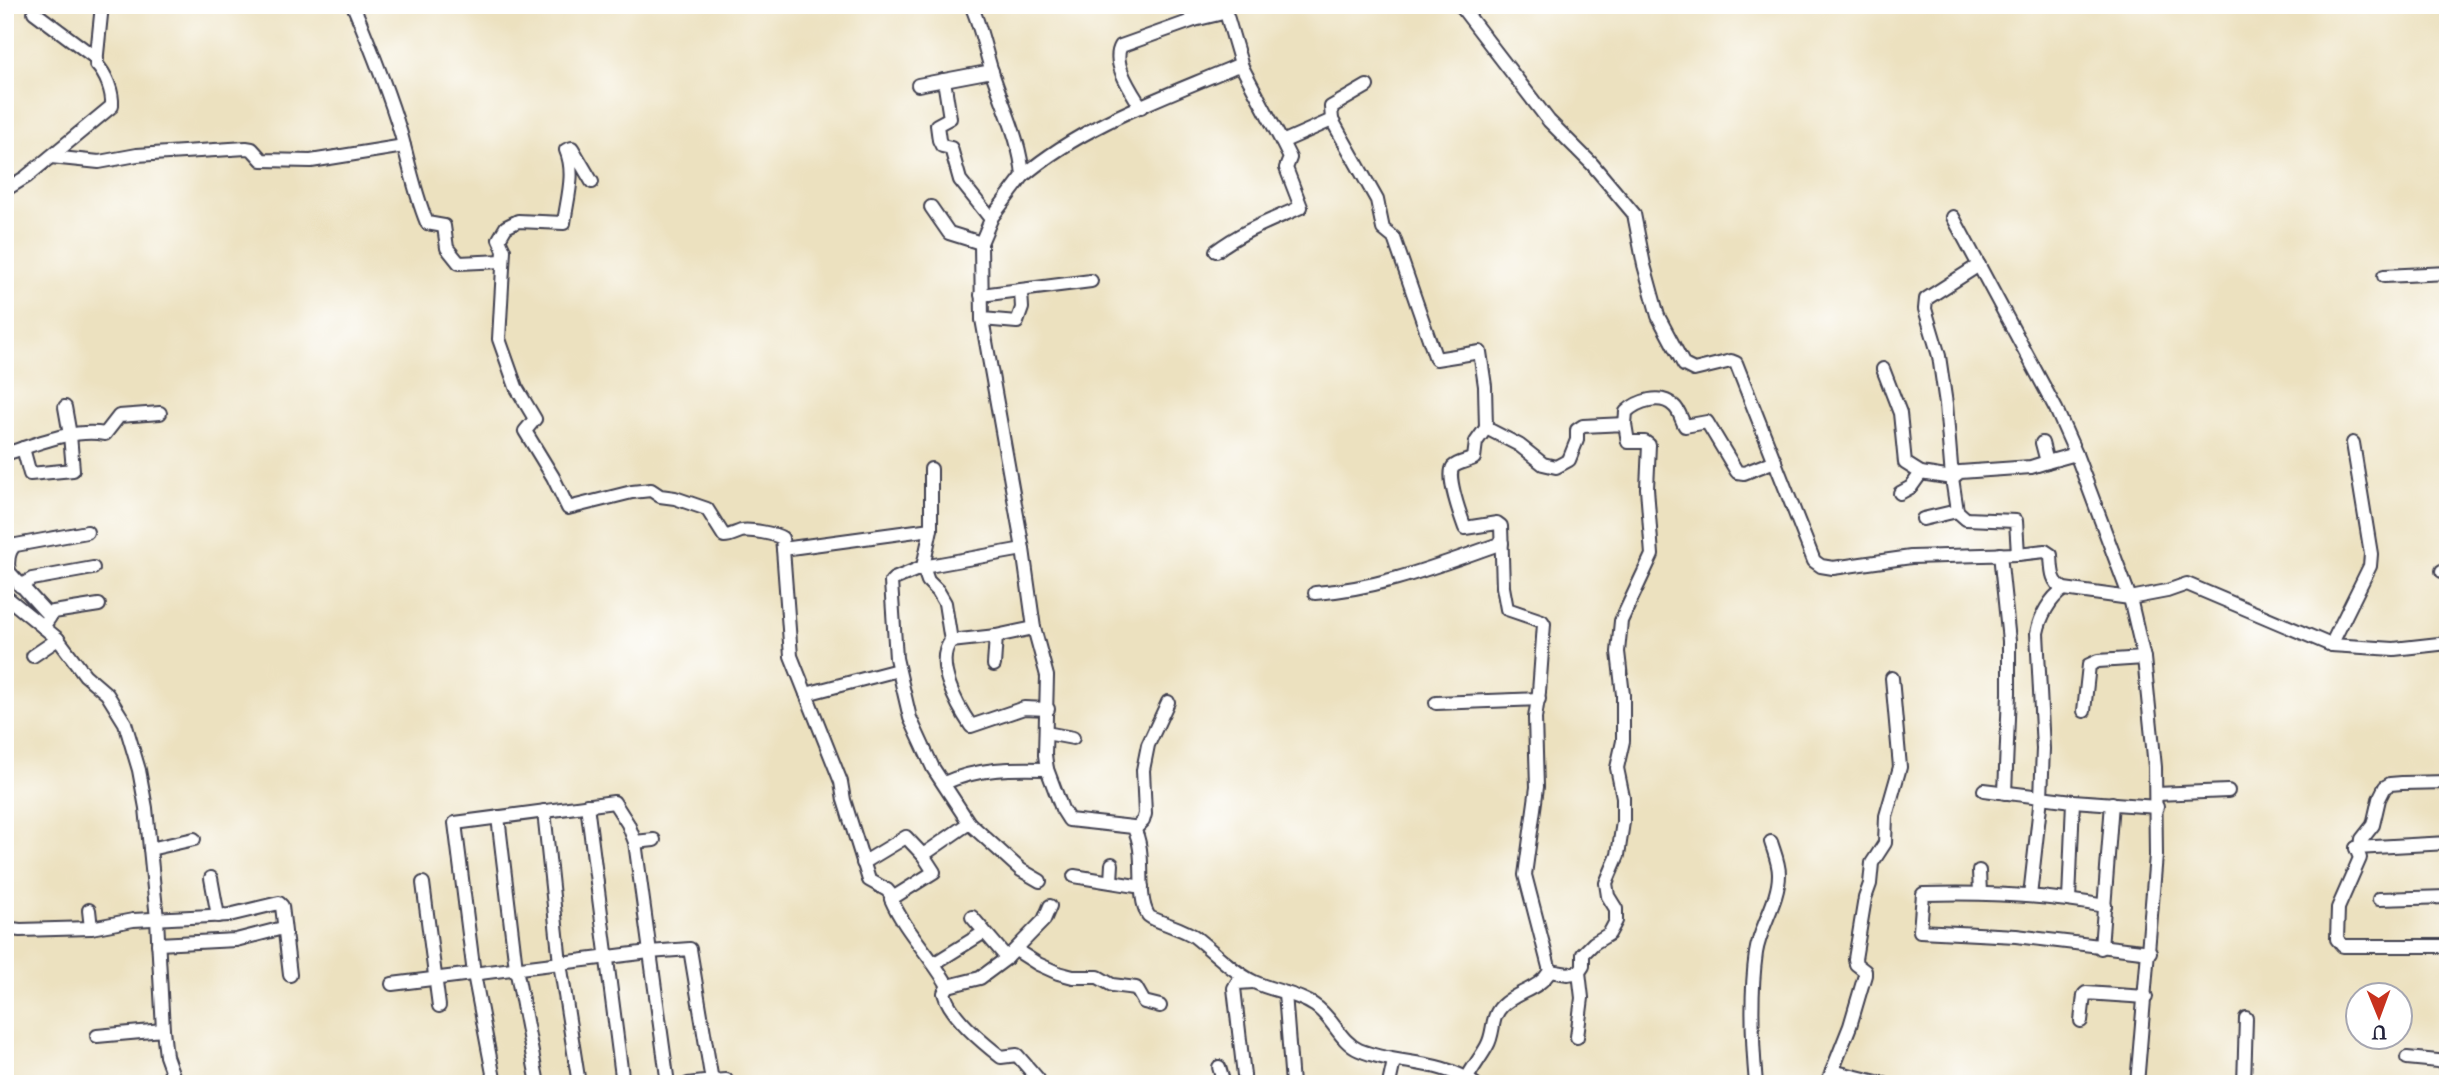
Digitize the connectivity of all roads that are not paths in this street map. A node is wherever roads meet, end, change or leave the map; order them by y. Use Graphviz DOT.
graph roads {
  1 [pos="102,5"];
  2 [pos="354,5"];
  3 [pos="971,5"];
  4 [pos="1186,5"];
  5 [pos="1460,5"];
  6 [pos="34,12"];
  7 [pos="1194,20"];
  8 [pos="97,59"];
  9 [pos="1242,67"];
  10 [pos="992,71"];
  11 [pos="944,80"];
  12 [pos="918,85"];
  13 [pos="1367,86"];
  14 [pos="1141,107"];
  15 [pos="1332,120"];
  16 [pos="1282,142"];
  17 [pos="404,146"];
  18 [pos="51,157"];
  19 [pos="1023,176"];
  20 [pos="592,182"];
  21 [pos="5,190"];
  22 [pos="932,208"];
  23 [pos="1953,217"];
  24 [pos="991,219"];
  25 [pos="981,243"];
  26 [pos="1216,251"];
  27 [pos="503,261"];
  28 [pos="1979,265"];
  29 [pos="2448,273"];
  30 [pos="2384,276"];
  31 [pos="1091,281"];
  32 [pos="1021,291"];
  33 [pos="981,295"];
  34 [pos="982,319"];
  35 [pos="1883,369"];
  36 [pos="65,407"];
  37 [pos="160,413"];
  38 [pos="1625,424"];
  39 [pos="1486,428"];
  40 [pos="70,435"];
  41 [pos="2042,443"];
  42 [pos="2353,443"];
  43 [pos="23,448"];
  44 [pos="5,454"];
  45 [pos="2076,454"];
  46 [pos="1775,461"];
  47 [pos="2047,462"];
  48 [pos="931,469"];
  49 [pos="1921,472"];
  50 [pos="1952,478"];
  51 [pos="1900,493"];
  52 [pos="1957,511"];
  53 [pos="1923,519"];
  54 [pos="931,529"];
  55 [pos="87,532"];
  56 [pos="1502,543"];
  57 [pos="783,549"];
  58 [pos="1023,549"];
  59 [pos="2000,554"];
  60 [pos="2018,554"];
  61 [pos="923,567"];
  62 [pos="93,568"];
  63 [pos="20,586"];
  64 [pos="2064,589"];
  65 [pos="1315,593"];
  66 [pos="5,596"];
  67 [pos="2130,598"];
  68 [pos="99,605"];
  69 [pos="47,613"];
  70 [pos="43,627"];
  71 [pos="1034,628"];
  72 [pos="996,636"];
  73 [pos="58,639"];
  74 [pos="951,641"];
  75 [pos="2448,643"];
  76 [pos="2331,645"];
  77 [pos="33,656"];
  78 [pos="2144,658"];
  79 [pos="994,665"];
  80 [pos="898,670"];
  81 [pos="1892,678"];
  82 [pos="806,694"];
  83 [pos="1539,699"];
  84 [pos="1168,702"];
  85 [pos="1436,703"];
  86 [pos="1048,709"];
  87 [pos="2084,712"];
  88 [pos="1046,733"];
  89 [pos="1073,738"];
  90 [pos="1048,769"];
  91 [pos="2448,782"];
  92 [pos="944,783"];
  93 [pos="1984,790"];
  94 [pos="2228,791"];
  95 [pos="2005,793"];
  96 [pos="2041,797"];
  97 [pos="2156,800"];
  98 [pos="2073,801"];
  99 [pos="2112,803"];
  100 [pos="587,805"];
  101 [pos="544,811"];
  102 [pos="498,817"];
  103 [pos="969,823"];
  104 [pos="1135,829"];
  105 [pos="194,839"];
  106 [pos="654,839"];
  107 [pos="635,842"];
  108 [pos="1771,842"];
  109 [pos="2448,843"];
  110 [pos="2356,848"];
  111 [pos="150,849"];
  112 [pos="923,855"];
  113 [pos="863,863"];
  114 [pos="1112,864"];
  115 [pos="1979,871"];
  116 [pos="1074,876"];
  117 [pos="211,878"];
  118 [pos="1040,881"];
  119 [pos="1111,881"];
  120 [pos="423,883"];
  121 [pos="1142,887"];
  122 [pos="1980,893"];
  123 [pos="2030,896"];
  124 [pos="893,897"];
  125 [pos="2448,897"];
  126 [pos="2379,899"];
  127 [pos="2069,900"];
  128 [pos="1050,905"];
  129 [pos="2105,906"];
  130 [pos="89,910"];
  131 [pos="218,916"];
  132 [pos="972,917"];
  133 [pos="157,919"];
  134 [pos="5,928"];
  135 [pos="91,928"];
  136 [pos="279,929"];
  137 [pos="983,933"];
  138 [pos="158,944"];
  139 [pos="2448,946"];
  140 [pos="2101,948"];
  141 [pos="649,951"];
  142 [pos="2150,952"];
  143 [pos="1012,954"];
  144 [pos="608,957"];
  145 [pos="560,963"];
  146 [pos="935,963"];
  147 [pos="516,968"];
  148 [pos="1550,971"];
  149 [pos="1579,972"];
  150 [pos="474,974"];
  151 [pos="290,975"];
  152 [pos="434,978"];
  153 [pos="1253,982"];
  154 [pos="392,984"];
  155 [pos="948,986"];
  156 [pos="1286,993"];
  157 [pos="2146,997"];
  158 [pos="439,1006"];
  159 [pos="1160,1006"];
  160 [pos="2246,1018"];
  161 [pos="2081,1021"];
  162 [pos="163,1031"];
  163 [pos="97,1036"];
  164 [pos="1577,1037"];
  165 [pos="2407,1058"];
  166 [pos="1394,1061"];
  167 [pos="2448,1062"];
  168 [pos="1219,1068"];
  169 [pos="1830,1078"];
  170 [pos="712,1081"];
  171 [pos="1471,1081"];
  172 [pos="176,1084"];
  173 [pos="495,1084"];
  174 [pos="538,1084"];
  175 [pos="579,1084"];
  176 [pos="623,1084"];
  177 [pos="668,1084"];
  178 [pos="688,1084"];
  179 [pos="728,1084"];
  180 [pos="1037,1084"];
  181 [pos="1224,1084"];
  182 [pos="1245,1084"];
  183 [pos="1292,1084"];
  184 [pos="1390,1084"];
  185 [pos="1756,1084"];
  186 [pos="1885,1084"];
  187 [pos="2137,1084"];
  188 [pos="2244,1084"];
  1 -- 8 [label="street"];
  2 -- 17 [label="street"];
  3 -- 10 [label="street"];
  4 -- 7 [label="street"];
  5 -- 46 [label="street"];
  6 -- 8 [label="street"];
  7 -- 9 [label="street"];
  7 -- 14 [label="street"];
  8 -- 18 [label="street"];
  9 -- 14 [label="street"];
  9 -- 16 [label="street"];
  10 -- 11 [label="street"];
  10 -- 19 [label="street"];
  11 -- 12 [label="street"];
  11 -- 24 [label="street"];
  13 -- 15 [label="street"];
  14 -- 19 [label="street"];
  15 -- 16 [label="street"];
  15 -- 39 [label="street"];
  16 -- 26 [label="street"];
  17 -- 18 [label="street"];
  17 -- 27 [label="street"];
  18 -- 21 [label="street"];
  19 -- 24 [label="street"];
  20 -- 27 [label="street"];
  22 -- 25 [label="street"];
  23 -- 28 [label="street"];
  24 -- 25 [label="street"];
  25 -- 33 [label="street"];
  27 -- 57 [label="street"];
  28 -- 45 [label="street"];
  28 -- 50 [label="street"];
  29 -- 30 [label="street"];
  31 -- 32 [label="street"];
  32 -- 33 [label="street"];
  32 -- 34 [label="street"];
  33 -- 34 [label="street"];
  34 -- 58 [label="street"];
  35 -- 49 [label="street"];
  36 -- 40 [label="street"];
  37 -- 40 [label="street"];
  38 -- 39 [label="street"];
  38 -- 46 [label="street"];
  38 -- 149 [label="street"];
  39 -- 56 [label="street"];
  40 -- 43 [label="street"];
  40 -- 43 [label="street"];
  41 -- 47 [label="street"];
  42 -- 76 [label="street"];
  43 -- 44 [label="street"];
  45 -- 47 [label="street"];
  45 -- 67 [label="street"];
  46 -- 59 [label="street"];
  47 -- 50 [label="street"];
  48 -- 54 [label="street"];
  49 -- 50 [label="street"];
  49 -- 51 [label="street"];
  50 -- 52 [label="street"];
  52 -- 53 [label="street"];
  52 -- 60 [label="street"];
  54 -- 57 [label="street"];
  54 -- 61 [label="street"];
  55 -- 63 [label="street"];
  56 -- 65 [label="street"];
  56 -- 83 [label="street"];
  57 -- 82 [label="street"];
  58 -- 61 [label="street"];
  58 -- 71 [label="street"];
  59 -- 60 [label="street"];
  59 -- 95 [label="street"];
  60 -- 64 [label="street"];
  61 -- 74 [label="street"];
  61 -- 80 [label="street"];
  62 -- 63 [label="street"];
  63 -- 69 [label="street"];
  64 -- 67 [label="street"];
  64 -- 96 [label="street"];
  66 -- 70 [label="street"];
  67 -- 76 [label="street"];
  67 -- 78 [label="street"];
  68 -- 69 [label="street"];
  69 -- 70 [label="street"];
  70 -- 73 [label="street"];
  71 -- 72 [label="street"];
  71 -- 86 [label="street"];
  72 -- 74 [label="street"];
  72 -- 79 [label="street"];
  73 -- 77 [label="street"];
  73 -- 111 [label="street"];
  74 -- 86 [label="street"];
  75 -- 76 [label="street"];
  78 -- 87 [label="street"];
  78 -- 97 [label="street"];
  80 -- 82 [label="street"];
  80 -- 92 [label="street"];
  81 -- 169 [label="street"];
  82 -- 113 [label="street"];
  83 -- 85 [label="street"];
  83 -- 148 [label="street"];
  84 -- 104 [label="street"];
  86 -- 88 [label="street"];
  88 -- 89 [label="street"];
  88 -- 90 [label="street"];
  90 -- 92 [label="street"];
  90 -- 104 [label="street"];
  91 -- 110 [label="street"];
  92 -- 103 [label="street"];
  93 -- 95 [label="street"];
  94 -- 97 [label="street"];
  95 -- 96 [label="street"];
  96 -- 98 [label="street"];
  96 -- 123 [label="street"];
  97 -- 99 [label="street"];
  97 -- 142 [label="street"];
  98 -- 99 [label="street"];
  98 -- 127 [label="street"];
  99 -- 129 [label="street"];
  100 -- 101 [label="street"];
  100 -- 107 [label="street"];
  100 -- 144 [label="street"];
  101 -- 102 [label="street"];
  101 -- 145 [label="street"];
  102 -- 147 [label="street"];
  102 -- 150 [label="street"];
  103 -- 112 [label="street"];
  103 -- 118 [label="street"];
  104 -- 121 [label="street"];
  105 -- 111 [label="street"];
  106 -- 107 [label="street"];
  107 -- 141 [label="street"];
  108 -- 185 [label="street"];
  109 -- 110 [label="street"];
  110 -- 139 [label="street"];
  111 -- 133 [label="street"];
  112 -- 113 [label="street"];
  112 -- 124 [label="street"];
  113 -- 124 [label="street"];
  114 -- 119 [label="street"];
  115 -- 122 [label="street"];
  116 -- 119 [label="street"];
  117 -- 131 [label="street"];
  119 -- 121 [label="street"];
  120 -- 152 [label="street"];
  121 -- 153 [label="street"];
  122 -- 123 [label="street"];
  122 -- 140 [label="street"];
  123 -- 127 [label="street"];
  124 -- 146 [label="street"];
  125 -- 126 [label="street"];
  127 -- 129 [label="street"];
  128 -- 143 [label="street"];
  129 -- 140 [label="street"];
  130 -- 135 [label="street"];
  131 -- 133 [label="street"];
  131 -- 151 [label="street"];
  132 -- 137 [label="street"];
  133 -- 135 [label="street"];
  133 -- 138 [label="street"];
  134 -- 135 [label="street"];
  136 -- 138 [label="street"];
  137 -- 143 [label="street"];
  137 -- 146 [label="street"];
  138 -- 162 [label="street"];
  140 -- 142 [label="street"];
  141 -- 144 [label="street"];
  141 -- 170 [label="street"];
  141 -- 177 [label="street"];
  142 -- 157 [label="street"];
  143 -- 155 [label="street"];
  143 -- 159 [label="street"];
  144 -- 145 [label="street"];
  144 -- 176 [label="street"];
  145 -- 147 [label="street"];
  145 -- 175 [label="street"];
  146 -- 155 [label="street"];
  147 -- 150 [label="street"];
  147 -- 174 [label="street"];
  148 -- 149 [label="street"];
  148 -- 171 [label="street"];
  149 -- 164 [label="street"];
  150 -- 152 [label="street"];
  150 -- 173 [label="street"];
  152 -- 154 [label="street"];
  152 -- 158 [label="street"];
  153 -- 156 [label="street"];
  153 -- 182 [label="street"];
  155 -- 180 [label="street"];
  156 -- 166 [label="street"];
  156 -- 183 [label="street"];
  157 -- 161 [label="street"];
  157 -- 187 [label="street"];
  160 -- 188 [label="street"];
  162 -- 163 [label="street"];
  162 -- 172 [label="street"];
  165 -- 167 [label="street"];
  166 -- 171 [label="street"];
  166 -- 184 [label="street"];
  168 -- 181 [label="street"];
  169 -- 186 [label="street"];
  170 -- 178 [label="street"];
  170 -- 179 [label="street"];
}
